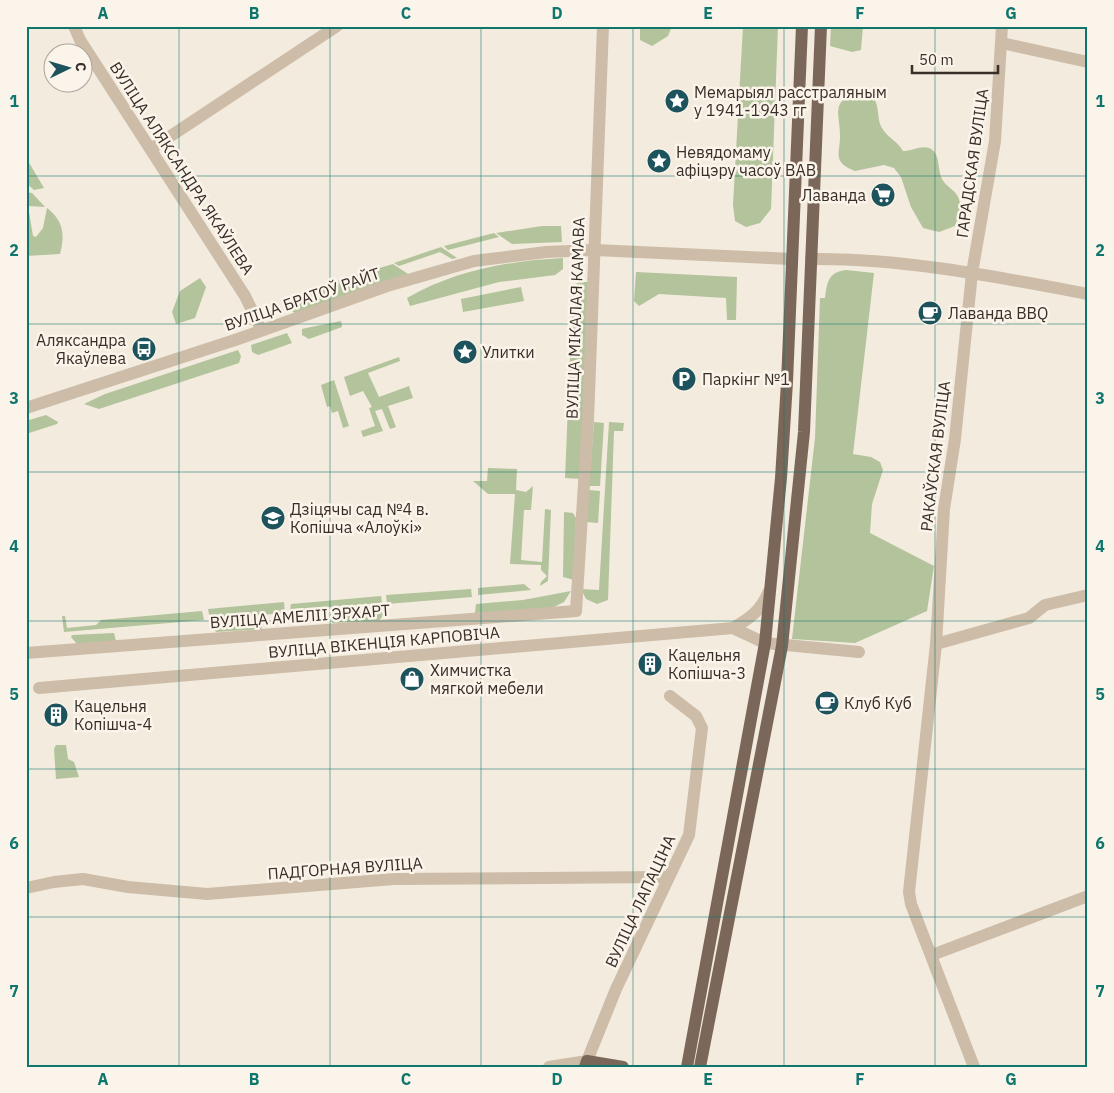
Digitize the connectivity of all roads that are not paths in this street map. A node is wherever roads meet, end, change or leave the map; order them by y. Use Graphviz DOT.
graph roads {
  1 [pos="74,26"];
  2 [pos="338,26"];
  3 [pos="602,26"];
  4 [pos="802,26"];
  5 [pos="821,26"];
  6 [pos="1002,26"];
  7 [pos="1002,43"];
  8 [pos="1088,62"];
  9 [pos="151,149"];
  10 [pos="595,250"];
  11 [pos="792,259"];
  12 [pos="812,259"];
  13 [pos="972,273"];
  14 [pos="1088,294"];
  15 [pos="262,329"];
  16 [pos="26,408"];
  17 [pos="770,588"];
  18 [pos="788,590"];
  19 [pos="1088,595"];
  20 [pos="576,611"];
  21 [pos="733,628"];
  22 [pos="764,644"];
  23 [pos="936,644"];
  24 [pos="782,646"];
  25 [pos="859,652"];
  26 [pos="26,653"];
  27 [pos="39,688"];
  28 [pos="670,696"];
  29 [pos="667,877"];
  30 [pos="26,888"];
  31 [pos="1088,896"];
  32 [pos="932,955"];
  33 [pos="586,1064"];
  34 [pos="549,1067"];
  35 [pos="623,1067"];
  36 [pos="687,1067"];
  37 [pos="700,1067"];
  38 [pos="974,1067"];
  1 -- 9 [label="street, ВУЛІЦА АЛЯКСАНДРА ЯКАЎЛЕВА"];
  2 -- 9 [label="street"];
  3 -- 10 [label="street, ВУЛІЦА МІКАЛАЯ КАМАВА"];
  4 -- 11 [label="main road"];
  5 -- 12 [label="main road"];
  6 -- 7 [label="street, ГАРАДСКАЯ ВУЛІЦА"];
  7 -- 8 [label="street"];
  7 -- 13 [label="street, ГАРАДСКАЯ ВУЛІЦА"];
  9 -- 15 [label="street, ВУЛІЦА АЛЯКСАНДРА ЯКАЎЛЕВА"];
  10 -- 11 [label="street, ВУЛІЦА БРАТОЎ РАЙТ"];
  10 -- 15 [label="street, ВУЛІЦА БРАТОЎ РАЙТ"];
  10 -- 20 [label="street, ВУЛІЦА МІКАЛАЯ КАМАВА"];
  11 -- 12 [label="main road"];
  11 -- 17 [label="main road"];
  12 -- 13 [label="street"];
  12 -- 18 [label="main road"];
  13 -- 14 [label="street"];
  13 -- 23 [label="street, РАКАЎСКАЯ ВУЛІЦА"];
  15 -- 16 [label="street, ВУЛІЦА БРАТОЎ РАЙТ"];
  17 -- 18 [label="main road"];
  17 -- 21 [label="street"];
  17 -- 22 [label="main road"];
  18 -- 24 [label="main road"];
  19 -- 23 [label="street"];
  20 -- 26 [label="street, ВУЛІЦА АМЕЛІІ ЭРХАРТ"];
  21 -- 22 [label="street"];
  21 -- 27 [label="street, ВУЛІЦА ВІКЕНЦІЯ КАРПОВІЧА"];
  22 -- 24 [label="street"];
  22 -- 36 [label="main road"];
  23 -- 32 [label="street, РАКАЎСКАЯ ВУЛІЦА"];
  24 -- 25 [label="street"];
  24 -- 37 [label="main road"];
  28 -- 29 [label="street, ВУЛІЦА ЛАПАЦІНА"];
  29 -- 30 [label="street, ПАДГОРНАЯ ВУЛІЦА"];
  29 -- 33 [label="street, ВУЛІЦА ЛАПАЦІНА"];
  31 -- 32 [label="street"];
  32 -- 38 [label="street, РАКАЎСКАЯ ВУЛІЦА"];
  33 -- 34 [label="street"];
  33 -- 35 [label="main road"];
}
